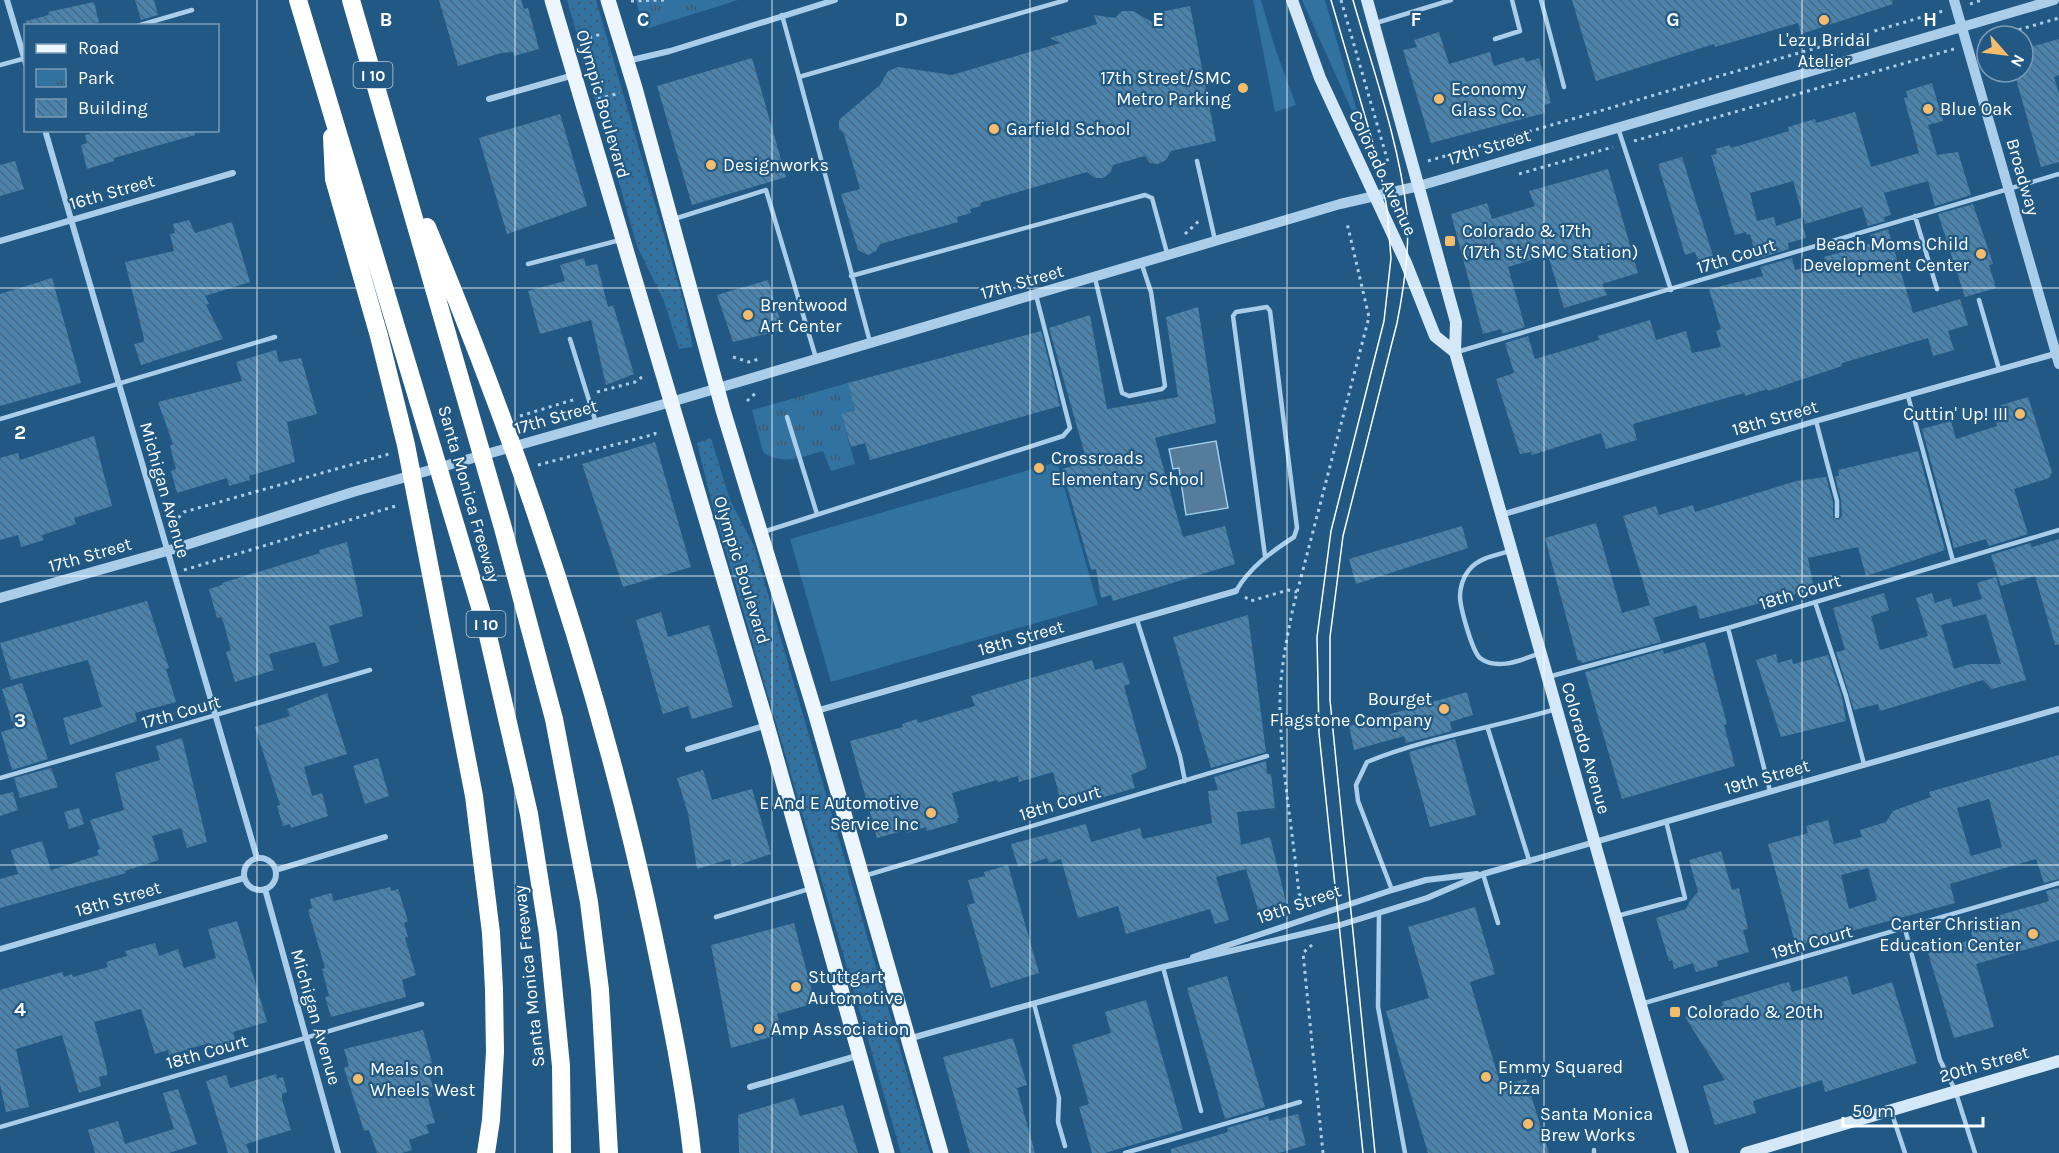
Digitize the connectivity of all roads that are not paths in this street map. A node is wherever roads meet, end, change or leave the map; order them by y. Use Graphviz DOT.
graph roads {
  1 [pos="7,0"];
  2 [pos="298,0"];
  3 [pos="351,0"];
  4 [pos="552,0"];
  5 [pos="608,0"];
  6 [pos="835,0"];
  7 [pos="1066,0"];
  8 [pos="1292,0"];
  9 [pos="1367,0"];
  10 [pos="1451,0"];
  11 [pos="1512,0"];
  12 [pos="1541,0"];
  13 [pos="1954,0"];
  14 [pos="2055,0"];
  15 [pos="192,10"];
  16 [pos="782,15"];
  17 [pos="1373,23"];
  18 [pos="143,24"];
  19 [pos="1961,27"];
  20 [pos="1495,39"];
  21 [pos="24,57"];
  22 [pos="24,60"];
  23 [pos="626,61"];
  24 [pos="0,65"];
  25 [pos="574,74"];
  26 [pos="799,77"];
  27 [pos="1564,87"];
  28 [pos="489,99"];
  29 [pos="331,111"];
  30 [pos="1618,128"];
  31 [pos="46,132"];
  32 [pos="396,151"];
  33 [pos="1197,161"];
  34 [pos="233,173"];
  35 [pos="2059,174"];
  36 [pos="1419,186"];
  37 [pos="2009,188"];
  38 [pos="1373,197"];
  39 [pos="1915,216"];
  40 [pos="671,219"];
  41 [pos="71,220"];
  42 [pos="622,240"];
  43 [pos="0,241"];
  44 [pos="1216,243"];
  45 [pos="1168,257"];
  46 [pos="528,264"];
  47 [pos="1142,265"];
  48 [pos="851,276"];
  49 [pos="1095,278"];
  50 [pos="1937,289"];
  51 [pos="1671,290"];
  52 [pos="1036,295"];
  53 [pos="1979,300"];
  54 [pos="275,337"];
  55 [pos="570,339"];
  56 [pos="870,343"];
  57 [pos="1455,352"];
  58 [pos="2058,357"];
  59 [pos="816,358"];
  60 [pos="1999,369"];
  61 [pos="119,384"];
  62 [pos="718,388"];
  63 [pos="1908,396"];
  64 [pos="671,402"];
  65 [pos="788,417"];
  66 [pos="0,419"];
  67 [pos="1816,421"];
  68 [pos="596,423"];
  69 [pos="817,514"];
  70 [pos="1500,516"];
  71 [pos="1837,516"];
  72 [pos="2059,530"];
  73 [pos="761,533"];
  74 [pos="167,550"];
  75 [pos="1510,551"];
  76 [pos="1265,556"];
  77 [pos="1953,561"];
  78 [pos="1236,591"];
  79 [pos="0,598"];
  80 [pos="1815,602"];
  81 [pos="1137,620"];
  82 [pos="1728,628"];
  83 [pos="1541,654"];
  84 [pos="370,670"];
  85 [pos="1547,677"];
  86 [pos="1557,709"];
  87 [pos="2059,709"];
  88 [pos="814,712"];
  89 [pos="215,716"];
  90 [pos="767,725"];
  91 [pos="1488,729"];
  92 [pos="688,749"];
  93 [pos="1267,756"];
  94 [pos="1864,764"];
  95 [pos="0,778"];
  96 [pos="1185,781"];
  97 [pos="1770,791"];
  98 [pos="1666,821"];
  99 [pos="385,837"];
  100 [pos="1595,841"];
  101 [pos="257,858"];
  102 [pos="1529,860"];
  103 [pos="276,870"];
  104 [pos="1483,874"];
  105 [pos="861,876"];
  106 [pos="244,878"];
  107 [pos="2059,883"];
  108 [pos="812,888"];
  109 [pos="265,890"];
  110 [pos="1392,890"];
  111 [pos="1379,913"];
  112 [pos="1616,916"];
  113 [pos="716,917"];
  114 [pos="1498,923"];
  115 [pos="1905,929"];
  116 [pos="0,949"];
  117 [pos="1163,968"];
  118 [pos="422,1004"];
  119 [pos="1034,1004"];
  120 [pos="1641,1004"];
  121 [pos="306,1037"];
  122 [pos="908,1039"];
  123 [pos="861,1054"];
  124 [pos="2059,1061"];
  125 [pos="750,1087"];
  126 [pos="1955,1090"];
  127 [pos="1300,1102"];
  128 [pos="1202,1111"];
  129 [pos="1891,1111"];
  130 [pos="0,1127"];
  131 [pos="1065,1146"];
  132 [pos="1765,1150"];
  133 [pos="338,1153"];
  134 [pos="486,1153"];
  135 [pos="562,1153"];
  136 [pos="609,1153"];
  137 [pos="692,1153"];
  138 [pos="887,1153"];
  139 [pos="941,1153"];
  140 [pos="1125,1153"];
  141 [pos="1405,1153"];
  142 [pos="1683,1153"];
  143 [pos="1746,1153"];
  144 [pos="1905,1153"];
  145 [pos="1975,1153"];
  1 -- 21 [label="street"];
  2 -- 29 [label="highway, Santa Monica Freeway / I 10"];
  3 -- 32 [label="highway, Santa Monica Freeway / I 10"];
  4 -- 25 [label="main road, Olympic Boulevard"];
  5 -- 23 [label="main road, Olympic Boulevard"];
  6 -- 16 [label="street"];
  7 -- 26 [label="lane"];
  8 -- 38 [label="main road, Colorado Avenue"];
  9 -- 17 [label="main road, Colorado Avenue"];
  10 -- 17 [label="lane"];
  11 -- 20 [label="lane"];
  12 -- 27 [label="lane"];
  13 -- 19 [label="street, Broadway"];
  14 -- 19 [label="street, 17th Street"];
  15 -- 18 [label="lane"];
  16 -- 23 [label="street"];
  16 -- 26 [label="lane"];
  17 -- 36 [label="main road, Colorado Avenue"];
  19 -- 30 [label="street, 17th Street"];
  19 -- 37 [label="street, Broadway"];
  22 -- 24 [label="lane"];
  23 -- 40 [label="main road, Olympic Boulevard"];
  25 -- 28 [label="street"];
  25 -- 42 [label="main road, Olympic Boulevard"];
  26 -- 48 [label="lane"];
  29 -- 134 [label="highway"];
  29 -- 135 [label="highway, Santa Monica Freeway / I 10"];
  30 -- 36 [label="street, 17th Street"];
  30 -- 51 [label="lane"];
  31 -- 41 [label="street, Michigan Avenue"];
  32 -- 136 [label="highway, Santa Monica Freeway / I 10"];
  32 -- 137 [label="highway"];
  33 -- 44 [label="lane"];
  34 -- 41 [label="street, 16th Street"];
  35 -- 37 [label="lane, 17th Court"];
  36 -- 38 [label="street, 17th Street"];
  36 -- 57 [label="main road, Colorado Avenue"];
  37 -- 39 [label="lane, 17th Court"];
  37 -- 58 [label="street, Broadway"];
  38 -- 44 [label="street, 17th Street"];
  38 -- 57 [label="main road, Colorado Avenue"];
  39 -- 50 [label="lane"];
  39 -- 51 [label="lane, 17th Court"];
  40 -- 59 [label="lane"];
  40 -- 62 [label="main road, Olympic Boulevard"];
  41 -- 43 [label="street, 16th Street"];
  41 -- 61 [label="street, Michigan Avenue"];
  42 -- 46 [label="lane"];
  42 -- 64 [label="main road, Olympic Boulevard"];
  44 -- 45 [label="street, 17th Street"];
  45 -- 47 [label="street, 17th Street"];
  45 -- 48 [label="lane"];
  47 -- 49 [label="street, 17th Street"];
  47 -- 49 [label="lane"];
  48 -- 56 [label="lane"];
  49 -- 52 [label="street, 17th Street"];
  51 -- 57 [label="lane, 17th Court"];
  52 -- 56 [label="street, 17th Street"];
  52 -- 69 [label="lane"];
  53 -- 60 [label="lane"];
  54 -- 61 [label="lane"];
  55 -- 68 [label="lane"];
  56 -- 59 [label="street, 17th Street"];
  57 -- 70 [label="main road, Colorado Avenue"];
  58 -- 60 [label="street, 18th Street"];
  59 -- 62 [label="street, 17th Street"];
  60 -- 63 [label="street, 18th Street"];
  61 -- 66 [label="lane"];
  61 -- 74 [label="street, Michigan Avenue"];
  62 -- 64 [label="street, 17th Street"];
  62 -- 73 [label="main road, Olympic Boulevard"];
  63 -- 67 [label="street, 18th Street"];
  63 -- 77 [label="lane"];
  64 -- 68 [label="street, 17th Street"];
  64 -- 90 [label="main road, Olympic Boulevard"];
  65 -- 69 [label="lane"];
  67 -- 70 [label="street, 18th Street"];
  67 -- 71 [label="lane"];
  68 -- 74 [label="street, 17th Street"];
  69 -- 73 [label="lane"];
  70 -- 75 [label="main road, Colorado Avenue"];
  72 -- 77 [label="lane, 18th Court"];
  73 -- 88 [label="main road, Olympic Boulevard"];
  74 -- 79 [label="street, 17th Street"];
  74 -- 89 [label="street, Michigan Avenue"];
  75 -- 83 [label="main road, Colorado Avenue"];
  75 -- 83 [label="lane"];
  76 -- 76 [label="lane"];
  76 -- 78 [label="lane"];
  77 -- 80 [label="lane, 18th Court"];
  78 -- 81 [label="street, 18th Street"];
  80 -- 82 [label="lane, 18th Court"];
  80 -- 94 [label="lane"];
  81 -- 88 [label="street, 18th Street"];
  81 -- 96 [label="lane"];
  82 -- 85 [label="lane, 18th Court"];
  82 -- 97 [label="lane"];
  83 -- 85 [label="main road, Colorado Avenue"];
  84 -- 89 [label="lane, 17th Court"];
  85 -- 86 [label="main road, Colorado Avenue"];
  86 -- 91 [label="lane"];
  86 -- 100 [label="main road, Colorado Avenue"];
  87 -- 94 [label="street, 19th Street"];
  88 -- 105 [label="main road, Olympic Boulevard"];
  89 -- 95 [label="lane, 17th Court"];
  89 -- 101 [label="street, Michigan Avenue"];
  90 -- 92 [label="street"];
  90 -- 108 [label="main road, Olympic Boulevard"];
  91 -- 102 [label="lane"];
  91 -- 110 [label="lane"];
  93 -- 96 [label="lane, 18th Court"];
  94 -- 97 [label="street, 19th Street"];
  96 -- 105 [label="lane, 18th Court"];
  97 -- 98 [label="street, 19th Street"];
  98 -- 100 [label="street, 19th Street"];
  98 -- 112 [label="lane"];
  99 -- 103 [label="street"];
  100 -- 102 [label="street, 19th Street"];
  100 -- 112 [label="main road, Colorado Avenue"];
  101 -- 103 [label="street"];
  101 -- 106 [label="street"];
  102 -- 104 [label="street, 19th Street"];
  103 -- 109 [label="street"];
  104 -- 110 [label="street, 19th Street"];
  104 -- 111 [label="street, 19th Street"];
  104 -- 114 [label="lane"];
  105 -- 122 [label="main road, Olympic Boulevard"];
  106 -- 109 [label="street"];
  106 -- 116 [label="street, 18th Street"];
  107 -- 115 [label="lane, 19th Court"];
  108 -- 113 [label="lane"];
  108 -- 123 [label="main road, Olympic Boulevard"];
  109 -- 121 [label="street, Michigan Avenue"];
  110 -- 117 [label="street, 19th Street"];
  111 -- 117 [label="street, 19th Street"];
  111 -- 141 [label="lane"];
  112 -- 120 [label="main road, Colorado Avenue"];
  115 -- 120 [label="lane, 19th Court"];
  115 -- 126 [label="lane"];
  117 -- 119 [label="street, 19th Street"];
  117 -- 128 [label="lane"];
  118 -- 121 [label="lane, 18th Court"];
  119 -- 122 [label="street, 19th Street"];
  119 -- 131 [label="lane"];
  120 -- 142 [label="main road, Colorado Avenue"];
  121 -- 130 [label="lane, 18th Court"];
  121 -- 133 [label="street, Michigan Avenue"];
  122 -- 139 [label="main road, Olympic Boulevard"];
  123 -- 125 [label="street"];
  123 -- 138 [label="main road, Olympic Boulevard"];
  124 -- 126 [label="main road, 20th Street"];
  126 -- 129 [label="main road, 20th Street"];
  126 -- 145 [label="lane"];
  127 -- 140 [label="lane"];
  129 -- 132 [label="main road, 20th Street"];
  129 -- 144 [label="lane"];
  132 -- 143 [label="main road, 20th Street"];
}
